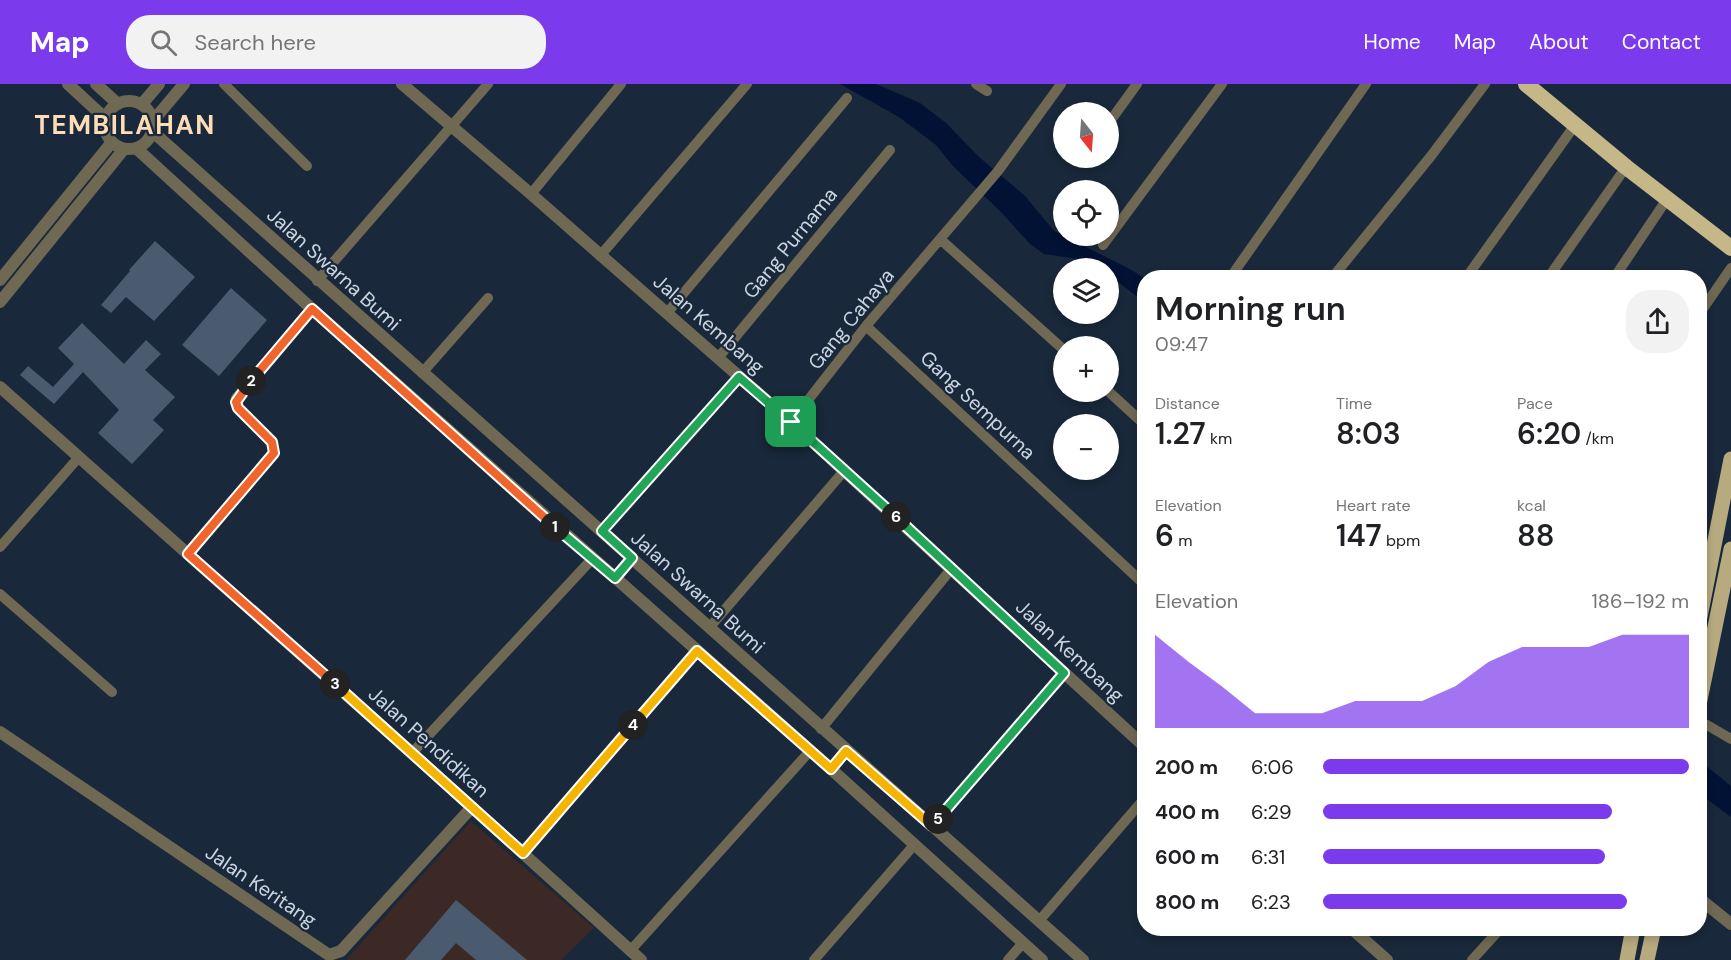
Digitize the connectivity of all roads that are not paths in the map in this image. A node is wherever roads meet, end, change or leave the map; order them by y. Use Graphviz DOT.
graph roads {
  1 [pos="68,84"];
  2 [pos="96,84"];
  3 [pos="159,84"];
  4 [pos="184,84"];
  5 [pos="224,84"];
  6 [pos="402,84"];
  7 [pos="488,84"];
  8 [pos="621,84"];
  9 [pos="747,84"];
  10 [pos="976,84"];
  11 [pos="1061,84"];
  12 [pos="1137,84"];
  13 [pos="1222,84"];
  14 [pos="1366,84"];
  15 [pos="1485,84"];
  16 [pos="1526,84"];
  17 [pos="987,91"];
  18 [pos="847,98"];
  19 [pos="117,104"];
  20 [pos="142,104"];
  21 [pos="1119,109"];
  22 [pos="106,119"];
  23 [pos="1575,125"];
  24 [pos="153,126"];
  25 [pos="451,128"];
  26 [pos="112,142"];
  27 [pos="130,149"];
  28 [pos="890,150"];
  29 [pos="307,166"];
  30 [pos="1626,167"];
  31 [pos="531,194"];
  32 [pos="1667,199"];
  33 [pos="1119,223"];
  34 [pos="940,239"];
  35 [pos="1731,248"];
  36 [pos="600,256"];
  37 [pos="1731,268"];
  38 [pos="1236,270"];
  39 [pos="1338,270"];
  40 [pos="1472,270"];
  41 [pos="1554,270"];
  42 [pos="1619,270"];
  43 [pos="0,279"];
  44 [pos="317,280"];
  45 [pos="488,298"];
  46 [pos="0,302"];
  47 [pos="1707,303"];
  48 [pos="312,309"];
  49 [pos="667,313"];
  50 [pos="866,326"];
  51 [pos="1053,340"];
  52 [pos="718,358"];
  53 [pos="422,374"];
  54 [pos="739,377"];
  55 [pos="0,387"];
  56 [pos="1119,401"];
  57 [pos="1137,418"];
  58 [pos="791,422"];
  59 [pos="79,457"];
  60 [pos="1731,459"];
  61 [pos="844,471"];
  62 [pos="602,531"];
  63 [pos="0,547"];
  64 [pos="1714,548"];
  65 [pos="1731,550"];
  66 [pos="188,554"];
  67 [pos="632,558"];
  68 [pos="592,559"];
  69 [pos="952,568"];
  70 [pos="1708,577"];
  71 [pos="615,578"];
  72 [pos="1137,578"];
  73 [pos="1725,579"];
  74 [pos="1707,580"];
  75 [pos="0,594"];
  76 [pos="709,628"];
  77 [pos="697,651"];
  78 [pos="1707,666"];
  79 [pos="1064,673"];
  80 [pos="112,692"];
  81 [pos="1707,725"];
  82 [pos="821,729"];
  83 [pos="0,732"];
  84 [pos="1731,739"];
  85 [pos="1137,740"];
  86 [pos="810,751"];
  87 [pos="846,751"];
  88 [pos="412,753"];
  89 [pos="831,769"];
  90 [pos="472,807"];
  91 [pos="1137,807"];
  92 [pos="932,826"];
  93 [pos="915,844"];
  94 [pos="523,853"];
  95 [pos="1707,904"];
  96 [pos="1039,921"];
  97 [pos="1731,924"];
  98 [pos="1359,936"];
  99 [pos="1494,936"];
  100 [pos="1632,936"];
  101 [pos="1652,936"];
  102 [pos="1023,943"];
  103 [pos="630,951"];
  104 [pos="327,958"];
  105 [pos="1381,958"];
  106 [pos="641,960"];
  107 [pos="814,960"];
  108 [pos="1008,960"];
  109 [pos="1042,960"];
  110 [pos="1083,960"];
  111 [pos="1472,960"];
  112 [pos="1627,960"];
  113 [pos="1647,960"];
  1 -- 22 [label="street"];
  2 -- 19 [label="street"];
  3 -- 20 [label="street"];
  4 -- 24 [label="street"];
  5 -- 29 [label="street"];
  6 -- 25 [label="street, Jalan Kembang"];
  7 -- 25 [label="street"];
  8 -- 31 [label="street"];
  9 -- 36 [label="street"];
  10 -- 17 [label="street"];
  11 -- 34 [label="street, Gang Cahaya"];
  12 -- 21 [label="street"];
  13 -- 33 [label="street"];
  14 -- 38 [label="street"];
  15 -- 39 [label="street"];
  16 -- 23 [label="highway"];
  18 -- 49 [label="street"];
  19 -- 20 [label="street"];
  19 -- 22 [label="street"];
  20 -- 24 [label="street"];
  22 -- 26 [label="street"];
  23 -- 30 [label="highway"];
  23 -- 40 [label="street"];
  24 -- 27 [label="street"];
  24 -- 44 [label="street, Jalan Swarna Bumi"];
  25 -- 31 [label="street, Jalan Kembang"];
  25 -- 44 [label="street"];
  26 -- 27 [label="street"];
  26 -- 43 [label="street"];
  27 -- 46 [label="street"];
  27 -- 48 [label="street"];
  28 -- 52 [label="street, Gang Purnama"];
  30 -- 32 [label="highway"];
  30 -- 41 [label="street"];
  31 -- 36 [label="street, Jalan Kembang"];
  32 -- 35 [label="highway"];
  32 -- 42 [label="street"];
  34 -- 50 [label="street, Gang Cahaya"];
  34 -- 51 [label="street"];
  36 -- 49 [label="street, Jalan Kembang"];
  37 -- 47 [label="street"];
  44 -- 53 [label="street, Jalan Swarna Bumi"];
  45 -- 53 [label="street"];
  48 -- 66 [label="street"];
  48 -- 68 [label="street"];
  49 -- 52 [label="street, Jalan Kembang"];
  50 -- 58 [label="street, Gang Cahaya"];
  50 -- 72 [label="street, Gang Sempurna"];
  52 -- 54 [label="street, Jalan Kembang"];
  53 -- 62 [label="street, Jalan Swarna Bumi"];
  54 -- 58 [label="street, Jalan Kembang"];
  54 -- 62 [label="street"];
  55 -- 59 [label="street, Jalan Pendidikan"];
  56 -- 57 [label="street"];
  58 -- 61 [label="street, Jalan Kembang"];
  59 -- 63 [label="street"];
  59 -- 66 [label="street, Jalan Pendidikan"];
  60 -- 64 [label="main road"];
  61 -- 69 [label="street, Jalan Kembang"];
  61 -- 76 [label="street"];
  62 -- 67 [label="street, Jalan Swarna Bumi"];
  64 -- 65 [label="main road"];
  64 -- 70 [label="main road"];
  65 -- 73 [label="main road"];
  66 -- 88 [label="street, Jalan Pendidikan"];
  67 -- 71 [label="street"];
  67 -- 76 [label="street, Jalan Swarna Bumi"];
  68 -- 71 [label="street"];
  68 -- 88 [label="street"];
  69 -- 79 [label="street, Jalan Kembang"];
  69 -- 82 [label="street"];
  70 -- 73 [label="main road"];
  70 -- 74 [label="main road"];
  71 -- 77 [label="street"];
  73 -- 78 [label="main road"];
  75 -- 80 [label="street"];
  76 -- 82 [label="street, Jalan Swarna Bumi"];
  77 -- 86 [label="street"];
  77 -- 94 [label="street"];
  79 -- 85 [label="street, Jalan Kembang"];
  79 -- 92 [label="street"];
  81 -- 84 [label="street"];
  82 -- 87 [label="street, Jalan Swarna Bumi"];
  83 -- 104 [label="street, Jalan Keritang"];
  86 -- 89 [label="street"];
  86 -- 103 [label="street"];
  87 -- 89 [label="street"];
  87 -- 92 [label="street, Jalan Swarna Bumi"];
  88 -- 90 [label="street, Jalan Pendidikan"];
  89 -- 93 [label="street"];
  90 -- 94 [label="street, Jalan Pendidikan"];
  90 -- 104 [label="street, Jalan Keritang"];
  91 -- 96 [label="street"];
  92 -- 96 [label="street, Jalan Swarna Bumi"];
  93 -- 102 [label="street"];
  93 -- 107 [label="street"];
  94 -- 103 [label="street, Jalan Pendidikan"];
  95 -- 97 [label="street"];
  96 -- 110 [label="street, Jalan Swarna Bumi"];
  98 -- 105 [label="street"];
  99 -- 111 [label="street"];
  100 -- 112 [label="main road"];
  101 -- 113 [label="main road"];
  102 -- 108 [label="street"];
  102 -- 109 [label="street"];
  103 -- 106 [label="street, Jalan Pendidikan"];
}
